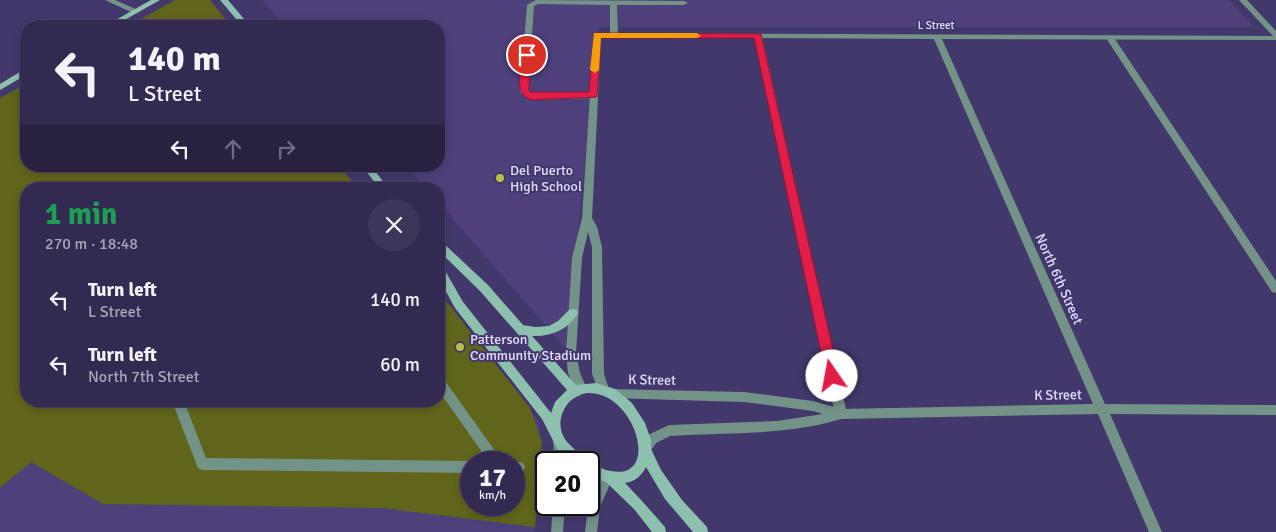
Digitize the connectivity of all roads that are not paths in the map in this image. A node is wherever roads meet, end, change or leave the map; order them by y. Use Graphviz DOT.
graph roads {
  1 [pos="109,0"];
  2 [pos="156,0"];
  3 [pos="224,0"];
  4 [pos="1243,0"];
  5 [pos="613,3"];
  6 [pos="684,3"];
  7 [pos="136,12"];
  8 [pos="121,20"];
  9 [pos="241,20"];
  10 [pos="614,35"];
  11 [pos="758,36"];
  12 [pos="937,37"];
  13 [pos="1276,37"];
  14 [pos="1110,38"];
  15 [pos="20,75"];
  16 [pos="0,87"];
  17 [pos="593,95"];
  18 [pos="371,172"];
  19 [pos="378,182"];
  20 [pos="587,218"];
  21 [pos="445,252"];
  22 [pos="445,280"];
  23 [pos="1276,289"];
  24 [pos="573,313"];
  25 [pos="520,329"];
  26 [pos="445,390"];
  27 [pos="578,391"];
  28 [pos="608,391"];
  29 [pos="180,407"];
  30 [pos="1101,409"];
  31 [pos="1276,410"];
  32 [pos="841,414"];
  33 [pos="558,440"];
  34 [pos="646,450"];
  35 [pos="488,451"];
  36 [pos="560,451"];
  37 [pos="567,451"];
  38 [pos="460,466"];
  39 [pos="600,473"];
  40 [pos="609,477"];
  41 [pos="558,516"];
  42 [pos="557,532"];
  43 [pos="591,532"];
  44 [pos="660,532"];
  45 [pos="702,532"];
  46 [pos="1156,532"];
  1 -- 7 [label="street"];
  2 -- 7 [label="main road"];
  3 -- 9 [label="main road"];
  4 -- 13 [label="street"];
  5 -- 6 [label="street"];
  5 -- 10 [label="street"];
  5 -- 17 [label="street"];
  7 -- 8 [label="main road"];
  10 -- 11 [label="street, L Street"];
  10 -- 17 [label="street, L Street"];
  11 -- 12 [label="street, L Street"];
  11 -- 32 [label="street"];
  12 -- 14 [label="street, L Street"];
  12 -- 30 [label="street, North 6th Street"];
  13 -- 14 [label="street, L Street"];
  14 -- 23 [label="street"];
  15 -- 16 [label="main road"];
  17 -- 20 [label="street"];
  18 -- 19 [label="main road"];
  20 -- 24 [label="street"];
  20 -- 28 [label="street"];
  21 -- 25 [label="main road"];
  22 -- 33 [label="main road"];
  24 -- 25 [label="main road"];
  24 -- 27 [label="street"];
  25 -- 27 [label="main road"];
  26 -- 35 [label="street"];
  27 -- 28 [label="main road"];
  27 -- 33 [label="main road"];
  28 -- 32 [label="street, K Street"];
  28 -- 34 [label="main road"];
  29 -- 38 [label="street"];
  30 -- 31 [label="street, K Street"];
  30 -- 32 [label="street, K Street"];
  30 -- 46 [label="street, North 6th Street"];
  32 -- 34 [label="street, K Street"];
  33 -- 36 [label="street"];
  33 -- 37 [label="main road"];
  34 -- 40 [label="main road"];
  34 -- 45 [label="main road"];
  39 -- 40 [label="main road"];
  40 -- 43 [label="street"];
  40 -- 44 [label="main road"];
  41 -- 42 [label="street"];
}
